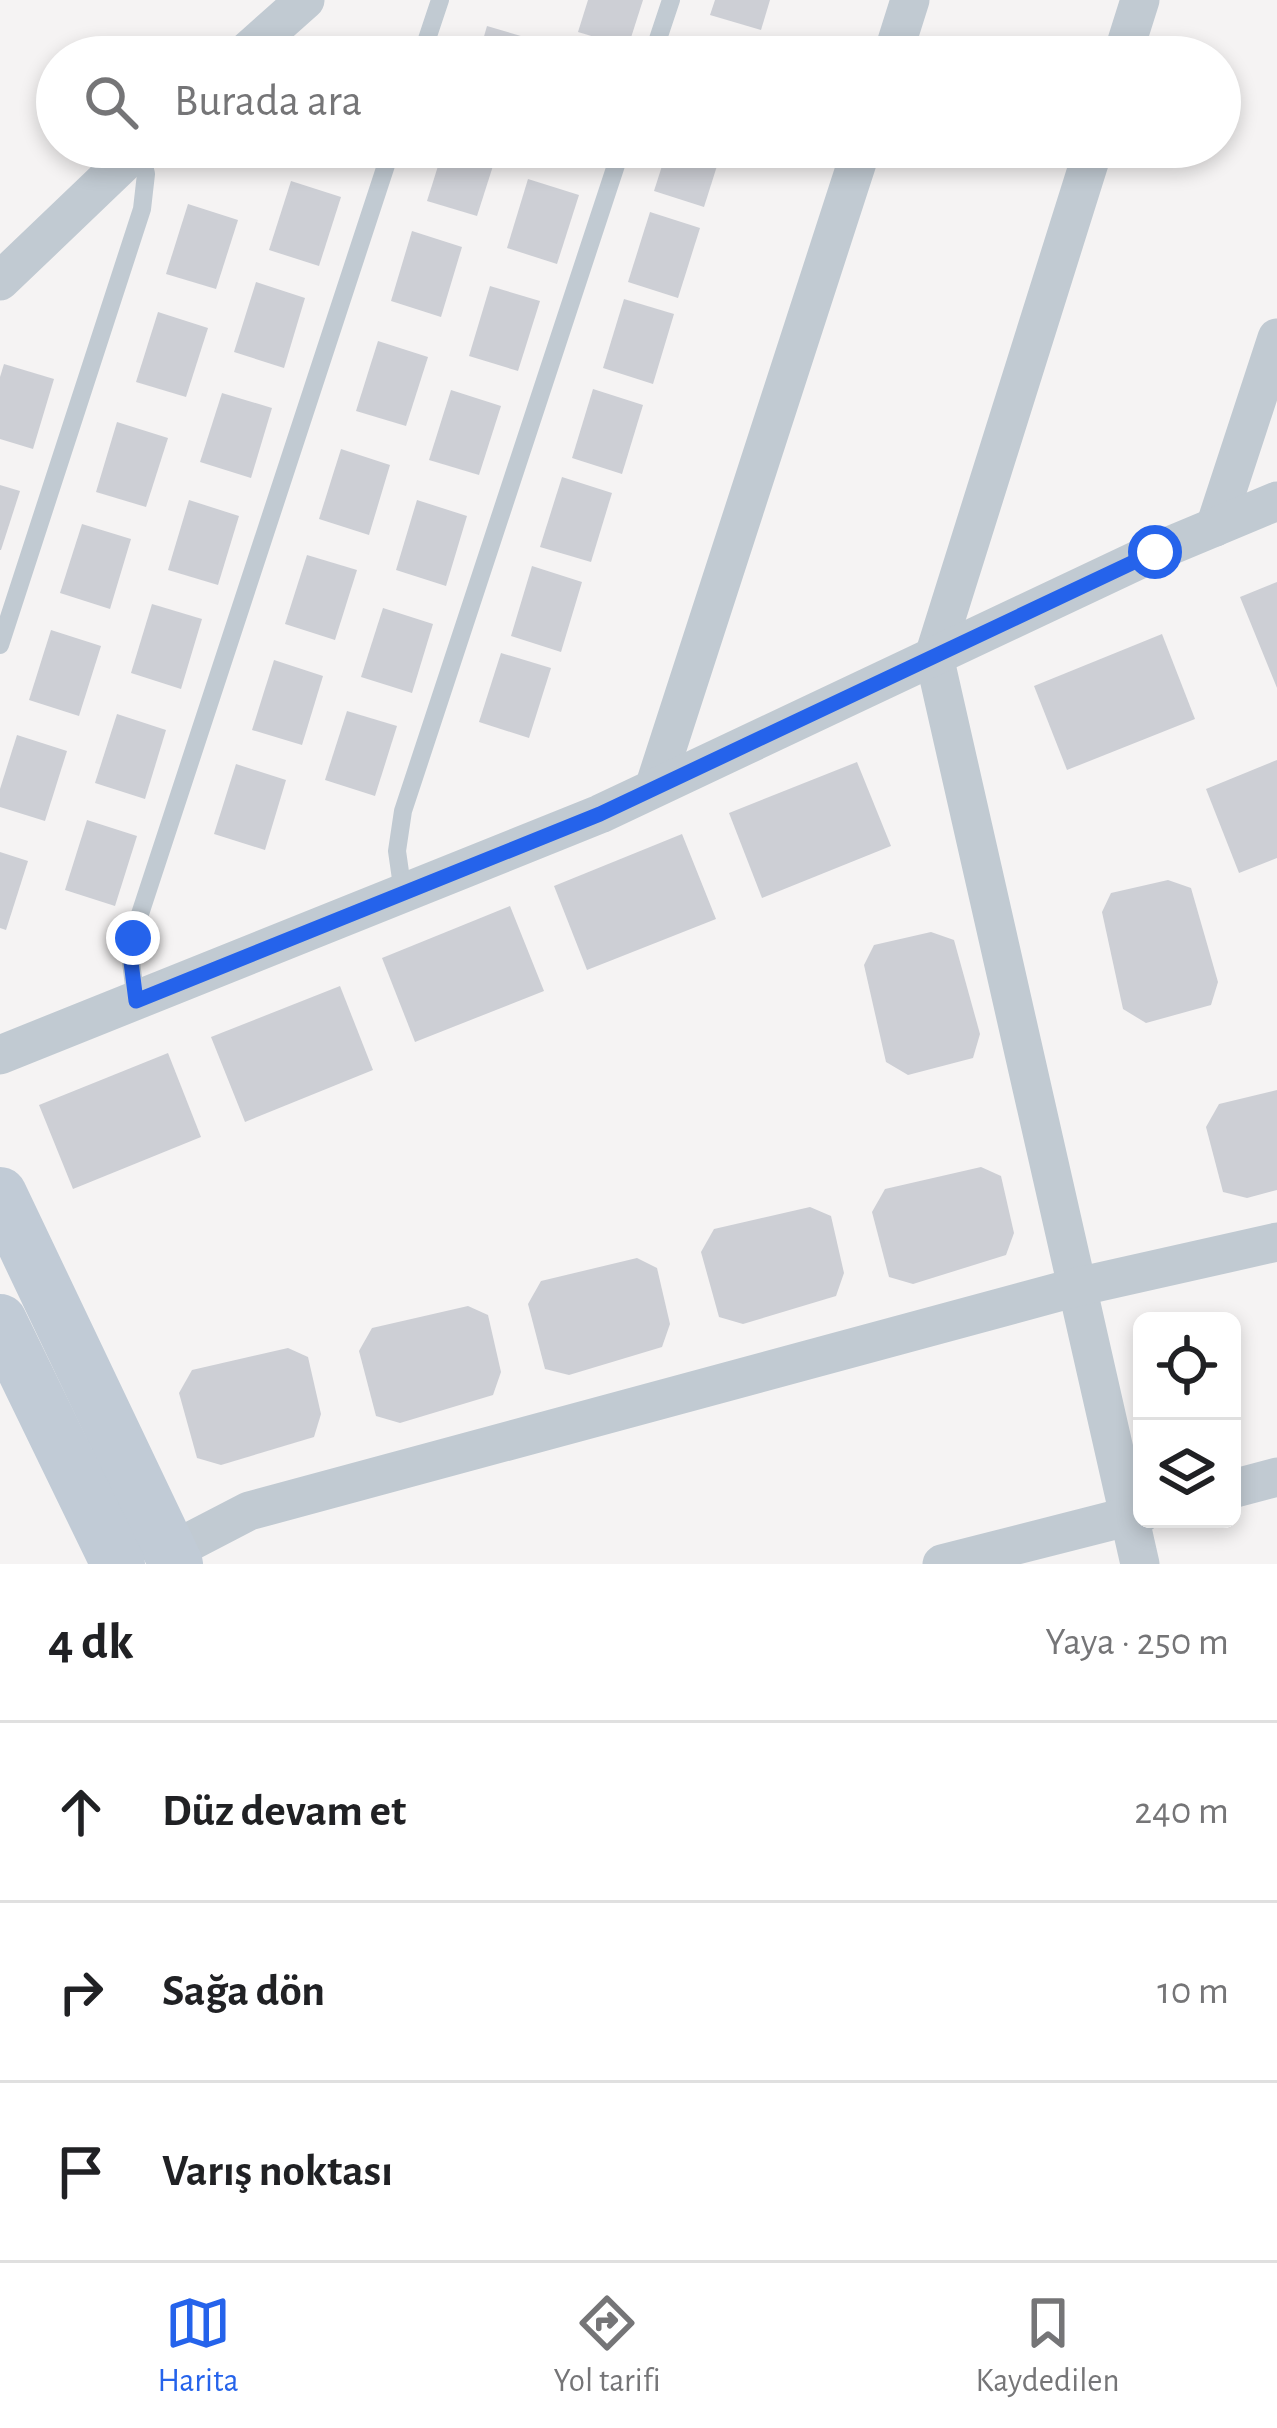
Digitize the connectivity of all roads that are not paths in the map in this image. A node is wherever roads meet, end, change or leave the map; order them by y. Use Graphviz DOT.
graph roads {
  1 [pos="305,0"];
  2 [pos="440,0"];
  3 [pos="671,0"];
  4 [pos="910,0"];
  5 [pos="1140,0"];
  6 [pos="265,36"];
  7 [pos="428,36"];
  8 [pos="659,36"];
  9 [pos="899,36"];
  10 [pos="1129,36"];
  11 [pos="118,168"];
  12 [pos="144,168"];
  13 [pos="385,168"];
  14 [pos="615,168"];
  15 [pos="855,168"];
  16 [pos="1087,168"];
  17 [pos="0,281"];
  18 [pos="1277,338"];
  19 [pos="1277,501"];
  20 [pos="1215,527"];
  21 [pos="0,645"];
  22 [pos="934,656"];
  23 [pos="654,788"];
  24 [pos="403,893"];
  25 [pos="136,1001"];
  26 [pos="0,1055"];
  27 [pos="0,1194"];
  28 [pos="1277,1242"];
  29 [pos="1077,1287"];
  30 [pos="0,1321"];
  31 [pos="1277,1477"];
  32 [pos="1241,1487"];
  33 [pos="1133,1503"];
  34 [pos="1133,1516"];
  35 [pos="1137,1528"];
  36 [pos="173,1558"];
  37 [pos="118,1564"];
  38 [pos="942,1564"];
  39 [pos="1140,1564"];
  1 -- 6 [label="street"];
  2 -- 7 [label="lane"];
  3 -- 8 [label="lane"];
  4 -- 9 [label="street"];
  5 -- 10 [label="street"];
  11 -- 17 [label="street"];
  12 -- 21 [label="lane"];
  13 -- 25 [label="lane"];
  14 -- 24 [label="lane"];
  15 -- 23 [label="street"];
  16 -- 22 [label="street"];
  18 -- 20 [label="street"];
  19 -- 20 [label="street"];
  20 -- 22 [label="street"];
  22 -- 23 [label="street"];
  22 -- 29 [label="street"];
  23 -- 24 [label="street"];
  24 -- 25 [label="street"];
  25 -- 26 [label="street"];
  27 -- 36 [label="street"];
  28 -- 29 [label="street"];
  29 -- 33 [label="street"];
  29 -- 36 [label="street"];
  30 -- 37 [label="street"];
  31 -- 32 [label="street"];
  34 -- 38 [label="street"];
  35 -- 39 [label="street"];
}
